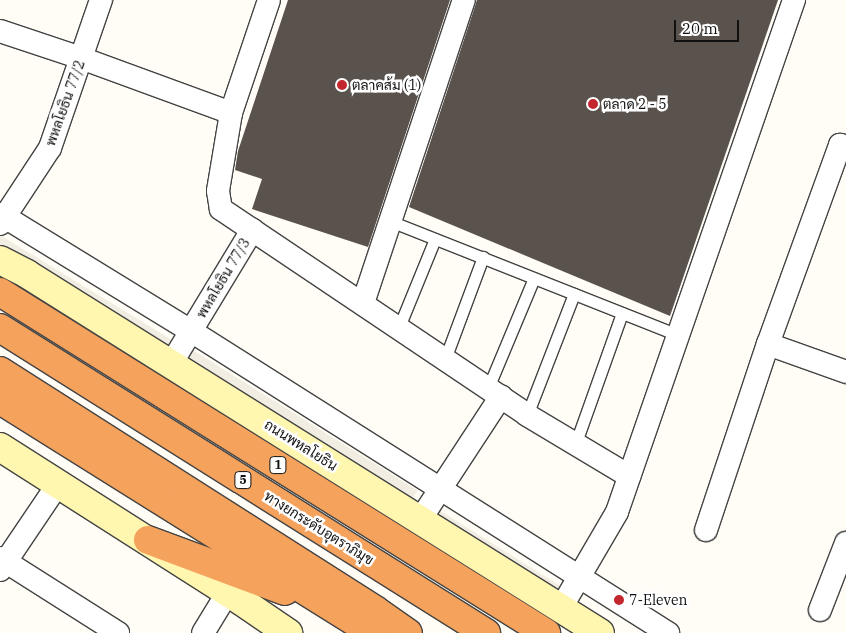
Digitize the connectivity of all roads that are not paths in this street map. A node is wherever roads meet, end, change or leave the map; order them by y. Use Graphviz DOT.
graph roads {
  1 [pos="101,0"];
  2 [pos="270,0"];
  3 [pos="464,0"];
  4 [pos="794,0"];
  5 [pos="0,31"];
  6 [pos="81,58"];
  7 [pos="231,112"];
  8 [pos="846,148"];
  9 [pos="2,218"];
  10 [pos="390,221"];
  11 [pos="252,230"];
  12 [pos="435,239"];
  13 [pos="483,257"];
  14 [pos="0,260"];
  15 [pos="534,278"];
  16 [pos="0,292"];
  17 [pos="574,294"];
  18 [pos="363,303"];
  19 [pos="622,313"];
  20 [pos="399,327"];
  21 [pos="0,328"];
  22 [pos="191,331"];
  23 [pos="678,335"];
  24 [pos="768,344"];
  25 [pos="445,359"];
  26 [pos="171,364"];
  27 [pos="0,370"];
  28 [pos="846,372"];
  29 [pos="495,392"];
  30 [pos="0,400"];
  31 [pos="527,414"];
  32 [pos="575,445"];
  33 [pos="0,447"];
  34 [pos="629,476"];
  35 [pos="58,484"];
  36 [pos="441,491"];
  37 [pos="420,520"];
  38 [pos="706,530"];
  39 [pos="148,540"];
  40 [pos="846,543"];
  41 [pos="2,563"];
  42 [pos="578,578"];
  43 [pos="228,592"];
  44 [pos="561,608"];
  45 [pos="820,610"];
  46 [pos="340,612"];
  47 [pos="118,633"];
  48 [pos="203,633"];
  49 [pos="288,633"];
  50 [pos="373,633"];
  51 [pos="408,633"];
  52 [pos="486,633"];
  53 [pos="546,633"];
  54 [pos="600,633"];
  55 [pos="668,633"];
  1 -- 6 [label="street, พหลโยธิน 77/2"];
  2 -- 7 [label="street, พหลโยธิน 77/3"];
  3 -- 10 [label="street"];
  4 -- 23 [label="street"];
  5 -- 6 [label="street"];
  6 -- 7 [label="street"];
  6 -- 9 [label="street, พหลโยธิน 77/2"];
  7 -- 11 [label="street, พหลโยธิน 77/3"];
  8 -- 24 [label="street"];
  9 -- 22 [label="street"];
  10 -- 12 [label="lane"];
  10 -- 18 [label="street"];
  11 -- 18 [label="street"];
  11 -- 22 [label="street, พหลโยธิน 77/3"];
  12 -- 13 [label="lane"];
  12 -- 20 [label="lane"];
  13 -- 15 [label="lane"];
  13 -- 25 [label="lane"];
  14 -- 26 [label="main road, ถนนพหลโยธิน / 1"];
  15 -- 17 [label="lane"];
  15 -- 29 [label="lane"];
  16 -- 53 [label="highway, 1"];
  17 -- 19 [label="lane"];
  17 -- 31 [label="lane"];
  18 -- 20 [label="street"];
  19 -- 23 [label="lane"];
  19 -- 32 [label="lane"];
  20 -- 25 [label="street"];
  21 -- 52 [label="highway, ทางยกระดับอุตราภิมุข / 5"];
  22 -- 26 [label="street, พหลโยธิน 77/3"];
  22 -- 36 [label="street"];
  23 -- 34 [label="street"];
  24 -- 28 [label="street"];
  24 -- 38 [label="street"];
  25 -- 29 [label="street"];
  26 -- 37 [label="main road, ถนนพหลโยธิน / 1"];
  27 -- 51 [label="highway"];
  29 -- 31 [label="street"];
  29 -- 36 [label="street"];
  30 -- 46 [label="highway"];
  31 -- 32 [label="street"];
  32 -- 34 [label="street"];
  33 -- 35 [label="main road"];
  34 -- 42 [label="street"];
  35 -- 39 [label="main road"];
  35 -- 41 [label="street"];
  36 -- 37 [label="street"];
  36 -- 42 [label="street"];
  37 -- 44 [label="main road, ถนนพหลโยธิน / 1"];
  39 -- 43 [label="main road"];
  39 -- 46 [label="highway"];
  40 -- 45 [label="street"];
  41 -- 47 [label="street"];
  42 -- 44 [label="street"];
  42 -- 55 [label="street"];
  43 -- 48 [label="street"];
  43 -- 49 [label="main road"];
  44 -- 54 [label="main road, ถนนพหลโยธิน / 1"];
  46 -- 50 [label="highway"];
}
